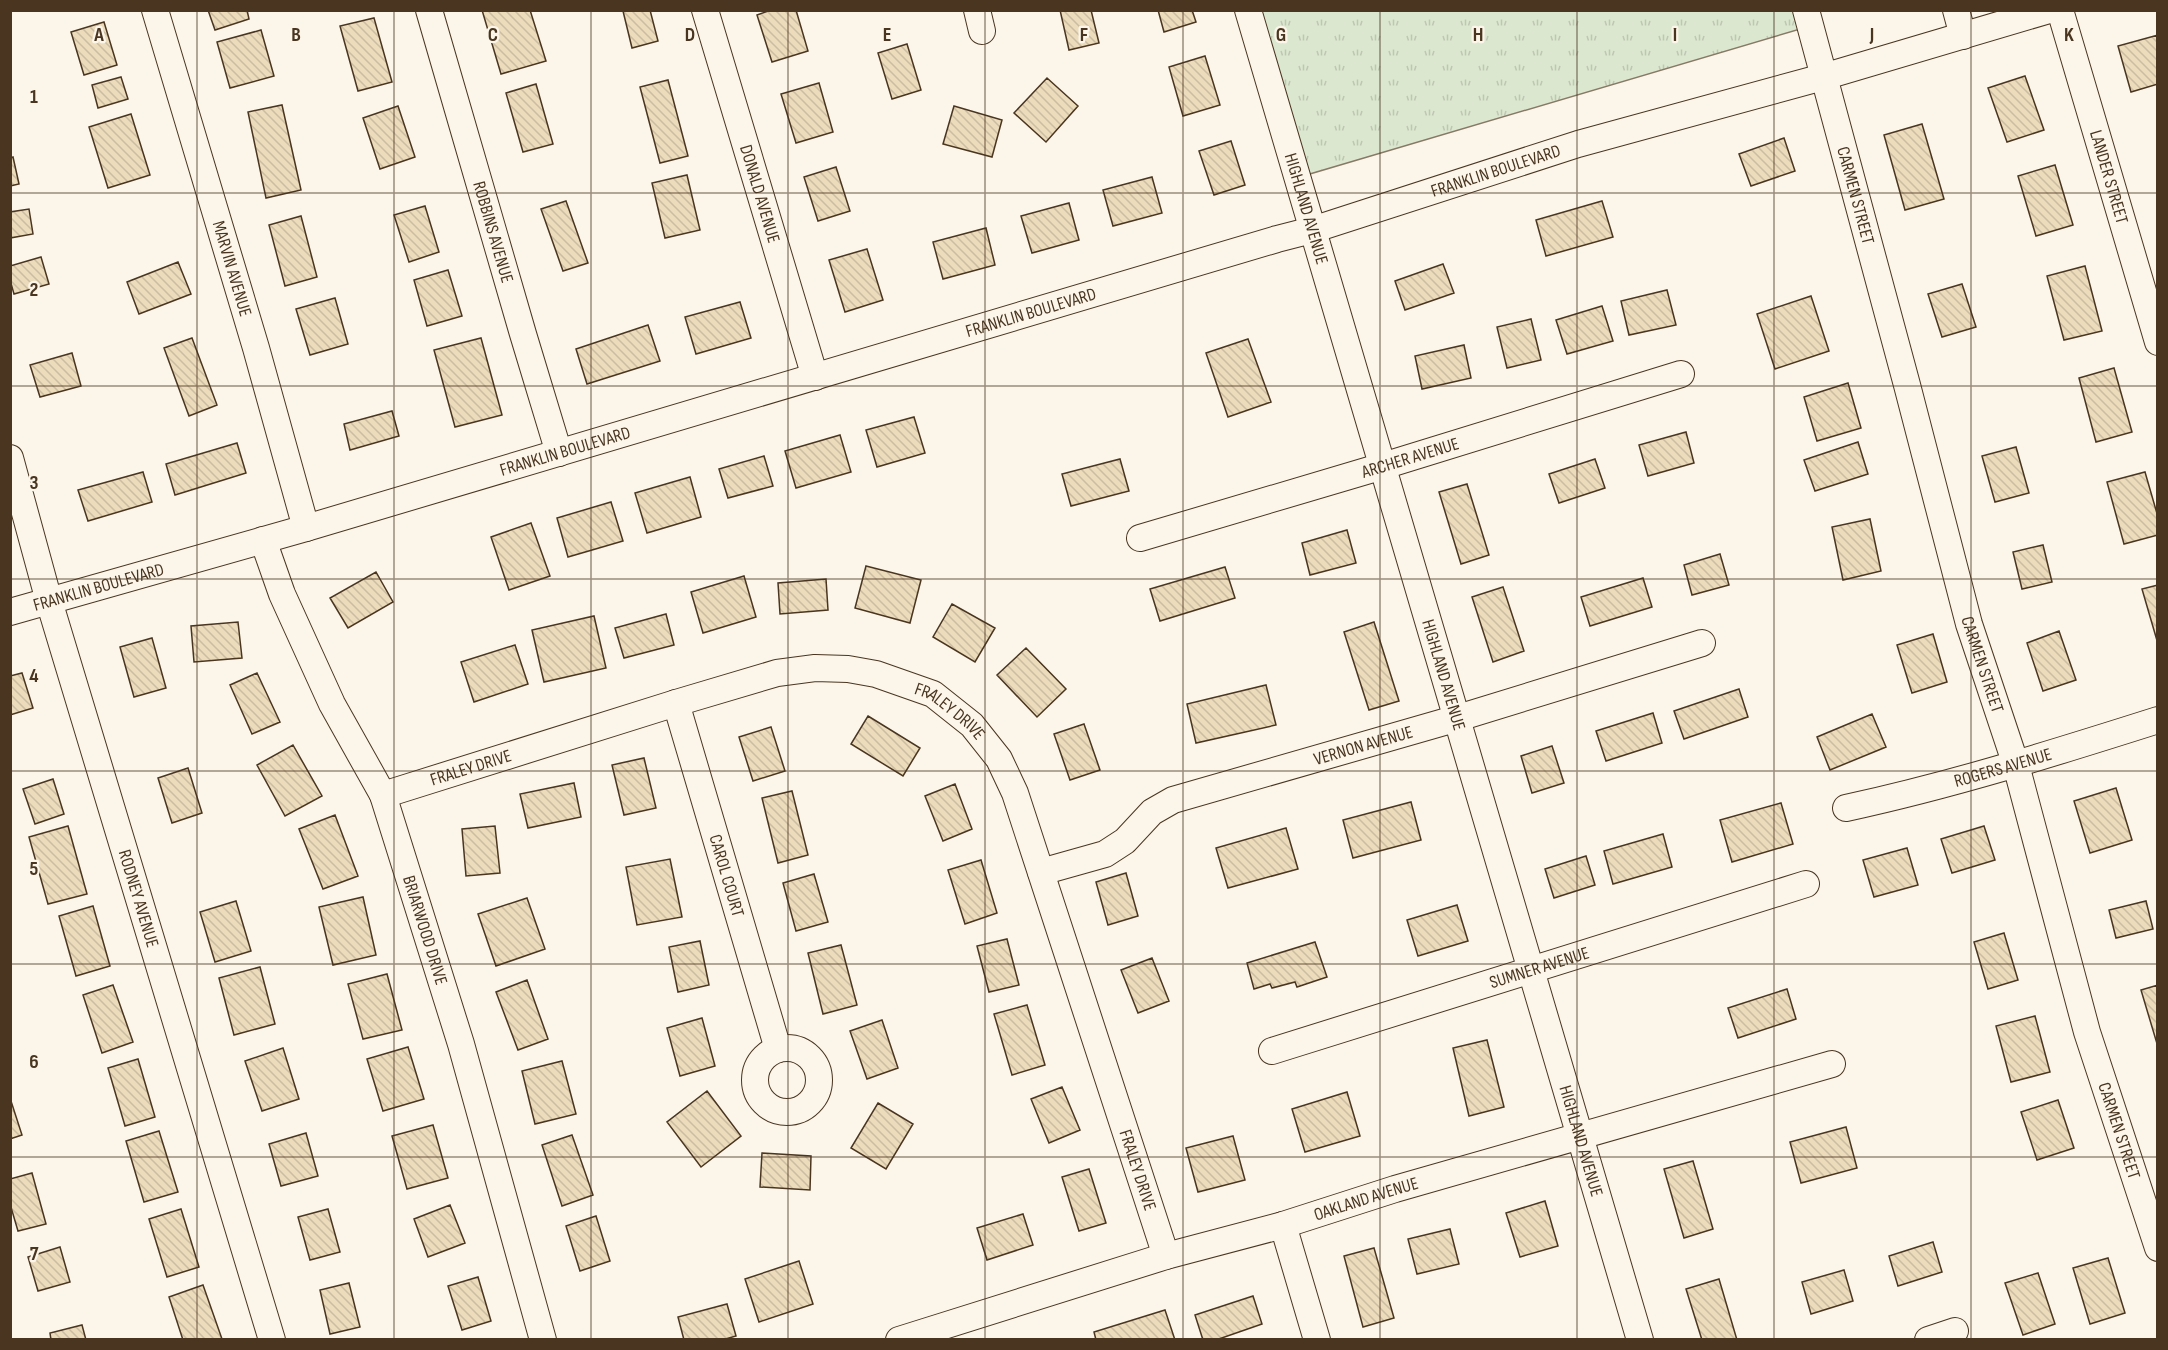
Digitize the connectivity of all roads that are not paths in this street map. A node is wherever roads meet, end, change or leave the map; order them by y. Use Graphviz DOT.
graph roads {
  1 [pos="155,10"];
  2 [pos="429,10"];
  3 [pos="705,10"];
  4 [pos="1248,10"];
  5 [pos="1806,10"];
  6 [pos="1956,10"];
  7 [pos="2049,10"];
  8 [pos="2060,10"];
  9 [pos="1963,36"];
  10 [pos="1823,77"];
  11 [pos="1312,230"];
  12 [pos="2157,342"];
  13 [pos="1681,374"];
  14 [pos="815,377"];
  15 [pos="559,453"];
  16 [pos="10,458"];
  17 [pos="1383,466"];
  18 [pos="306,528"];
  19 [pos="1140,538"];
  20 [pos="263,540"];
  21 [pos="49,601"];
  22 [pos="10,612"];
  23 [pos="1702,643"];
  24 [pos="676,703"];
  25 [pos="1458,718"];
  26 [pos="2157,720"];
  27 [pos="2016,765"];
  28 [pos="383,795"];
  29 [pos="1846,808"];
  30 [pos="1041,872"];
  31 [pos="1806,884"];
  32 [pos="1531,971"];
  33 [pos="778,1049"];
  34 [pos="1272,1051"];
  35 [pos="1832,1064"];
  36 [pos="1580,1134"];
  37 [pos="1283,1225"];
  38 [pos="2157,1248"];
  39 [pos="1166,1256"];
  40 [pos="1955,1331"];
  41 [pos="272,1340"];
  42 [pos="543,1340"];
  43 [pos="899,1340"];
  44 [pos="1317,1340"];
  45 [pos="1640,1340"];
  46 [pos="1928,1340"];
  1 -- 18 [label="street, MARVIN AVENUE"];
  2 -- 15 [label="street, ROBBINS AVENUE"];
  3 -- 14 [label="street, DONALD AVENUE"];
  4 -- 11 [label="street, HIGHLAND AVENUE"];
  5 -- 10 [label="street, CARMEN STREET"];
  6 -- 9 [label="street"];
  7 -- 9 [label="street, FRANKLIN BOULEVARD"];
  8 -- 12 [label="street, LANDER STREET"];
  9 -- 10 [label="street, FRANKLIN BOULEVARD"];
  10 -- 11 [label="street, FRANKLIN BOULEVARD"];
  10 -- 27 [label="street, CARMEN STREET"];
  11 -- 14 [label="street, FRANKLIN BOULEVARD"];
  11 -- 17 [label="street, HIGHLAND AVENUE"];
  13 -- 17 [label="street, ARCHER AVENUE"];
  14 -- 15 [label="street, FRANKLIN BOULEVARD"];
  15 -- 18 [label="street, FRANKLIN BOULEVARD"];
  16 -- 21 [label="street, RODNEY AVENUE"];
  17 -- 19 [label="street, ARCHER AVENUE"];
  17 -- 25 [label="street, HIGHLAND AVENUE"];
  18 -- 20 [label="street, FRANKLIN BOULEVARD"];
  20 -- 21 [label="street, FRANKLIN BOULEVARD"];
  20 -- 28 [label="street, BRIARWOOD DRIVE"];
  21 -- 22 [label="street, FRANKLIN BOULEVARD"];
  21 -- 41 [label="street, RODNEY AVENUE"];
  23 -- 25 [label="street, VERNON AVENUE"];
  24 -- 28 [label="street, FRALEY DRIVE"];
  24 -- 30 [label="street, FRALEY DRIVE"];
  24 -- 33 [label="street, CAROL COURT"];
  25 -- 30 [label="street, VERNON AVENUE"];
  25 -- 32 [label="street, HIGHLAND AVENUE"];
  26 -- 27 [label="street, ROGERS AVENUE"];
  27 -- 29 [label="street, ROGERS AVENUE"];
  27 -- 38 [label="street, CARMEN STREET"];
  28 -- 42 [label="street, BRIARWOOD DRIVE"];
  30 -- 39 [label="street, FRALEY DRIVE"];
  31 -- 32 [label="street, SUMNER AVENUE"];
  32 -- 34 [label="street, SUMNER AVENUE"];
  32 -- 36 [label="street, HIGHLAND AVENUE"];
  35 -- 36 [label="street, OAKLAND AVENUE"];
  36 -- 37 [label="street, OAKLAND AVENUE"];
  36 -- 45 [label="street, HIGHLAND AVENUE"];
  37 -- 39 [label="street, OAKLAND AVENUE"];
  37 -- 44 [label="street"];
  39 -- 43 [label="street, OAKLAND AVENUE"];
  40 -- 46 [label="street"];
}
